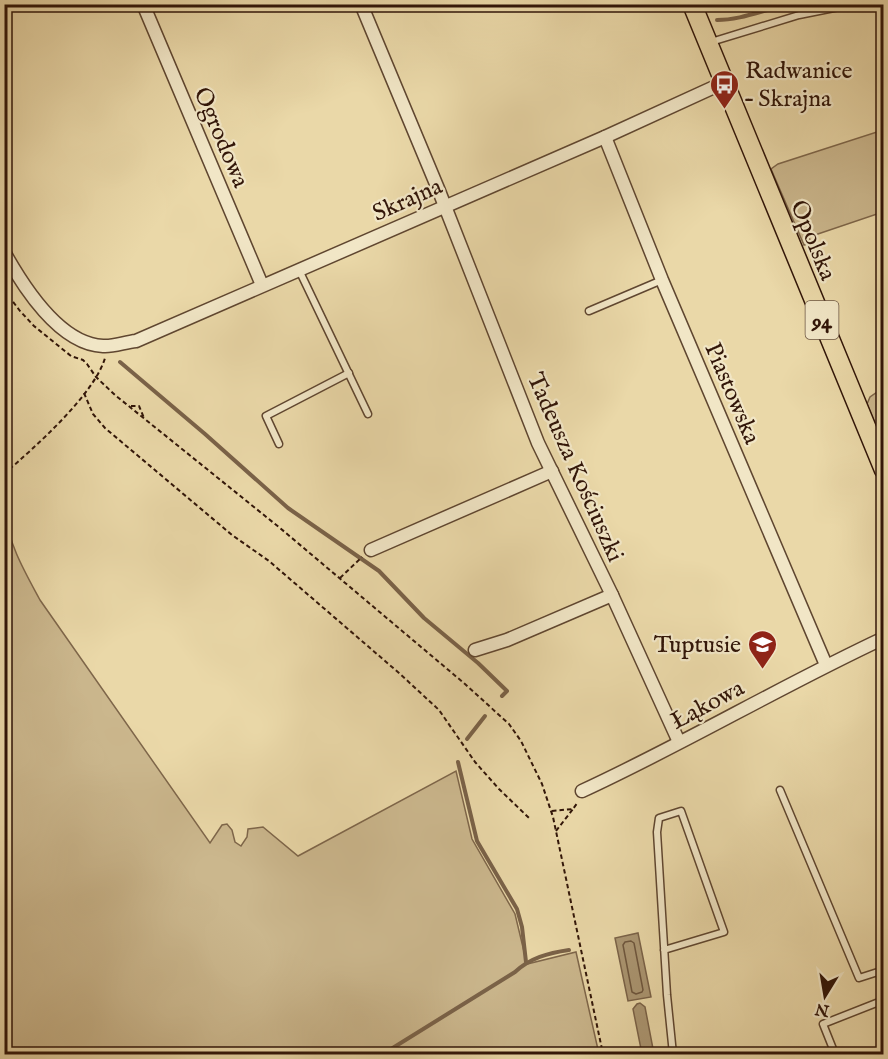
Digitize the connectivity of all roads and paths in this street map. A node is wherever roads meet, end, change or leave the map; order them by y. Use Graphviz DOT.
graph roads {
  1 [pos="143,4"];
  2 [pos="361,4"];
  3 [pos="692,4"];
  4 [pos="854,4"];
  5 [pos="704,36"];
  6 [pos="723,83"];
  7 [pos="605,137"];
  8 [pos="444,206"];
  9 [pos="4,252"];
  10 [pos="299,269"];
  11 [pos="662,280"];
  12 [pos="262,285"];
  13 [pos="4,290"];
  14 [pos="590,311"];
  15 [pos="104,346"];
  16 [pos="349,373"];
  17 [pos="96,377"];
  18 [pos="84,393"];
  19 [pos="368,414"];
  20 [pos="279,444"];
  21 [pos="884,470"];
  22 [pos="552,471"];
  23 [pos="4,474"];
  24 [pos="367,554"];
  25 [pos="340,579"];
  26 [pos="612,595"];
  27 [pos="884,638"];
  28 [pos="475,650"];
  29 [pos="826,665"];
  30 [pos="679,742"];
  31 [pos="780,790"];
  32 [pos="582,791"];
  33 [pos="573,809"];
  34 [pos="552,811"];
  35 [pos="529,818"];
  36 [pos="556,831"];
  37 [pos="664,950"];
  38 [pos="884,970"];
  39 [pos="884,1000"];
  40 [pos="603,1054"];
  41 [pos="674,1054"];
  42 [pos="835,1054"];
  1 -- 12 [label="street, Ogrodowa"];
  2 -- 8 [label="street, Tadeusza Kościuszki"];
  3 -- 5 [label="main road, 94"];
  4 -- 5 [label="lane"];
  5 -- 6 [label="main road, Opolska / 94"];
  6 -- 7 [label="street, Skrajna"];
  6 -- 21 [label="main road, Opolska / 94"];
  7 -- 8 [label="street, Skrajna"];
  7 -- 11 [label="street, Piastowska"];
  8 -- 10 [label="street, Skrajna"];
  8 -- 22 [label="street, Tadeusza Kościuszki"];
  9 -- 15 [label="street"];
  10 -- 12 [label="street, Skrajna"];
  10 -- 16 [label="lane"];
  11 -- 14 [label="lane"];
  11 -- 29 [label="street, Piastowska"];
  12 -- 15 [label="street, Skrajna"];
  13 -- 17 [label="path"];
  15 -- 17 [label="path"];
  16 -- 19 [label="lane"];
  16 -- 20 [label="lane"];
  17 -- 18 [label="path"];
  17 -- 25 [label="path"];
  18 -- 23 [label="path"];
  18 -- 35 [label="path"];
  22 -- 24 [label="street"];
  22 -- 26 [label="street, Tadeusza Kościuszki"];
  24 -- 25 [label="path"];
  25 -- 34 [label="path"];
  26 -- 28 [label="street"];
  26 -- 30 [label="street, Tadeusza Kościuszki"];
  27 -- 29 [label="street, Łąkowa"];
  29 -- 30 [label="street, Łąkowa"];
  30 -- 32 [label="street, Łąkowa"];
  31 -- 38 [label="lane"];
  32 -- 33 [label="path"];
  33 -- 34 [label="path"];
  33 -- 36 [label="path"];
  34 -- 36 [label="path"];
  36 -- 40 [label="path"];
  37 -- 37 [label="lane"];
  37 -- 41 [label="lane"];
  39 -- 42 [label="lane"];
}
